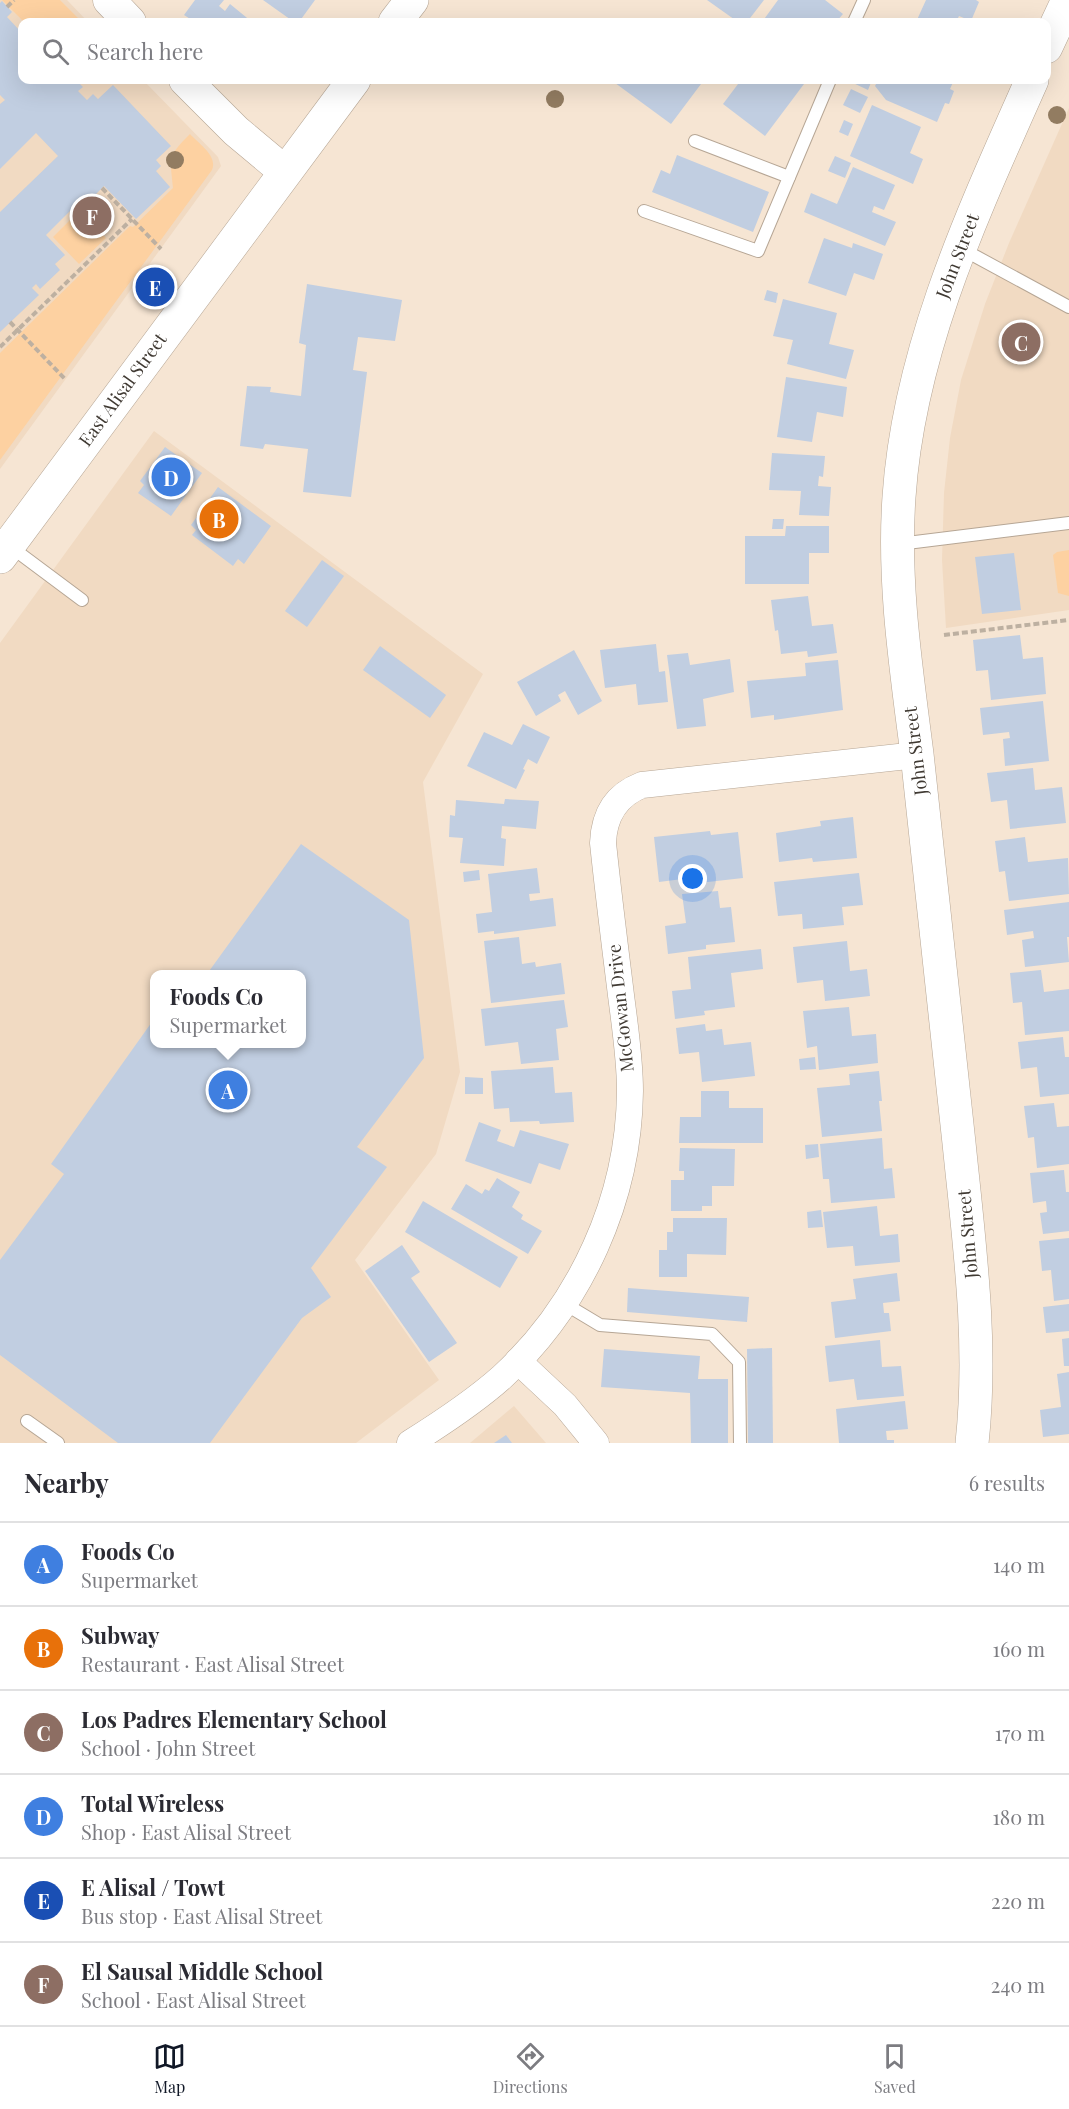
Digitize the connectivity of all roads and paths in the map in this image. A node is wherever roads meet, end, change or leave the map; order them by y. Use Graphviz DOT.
graph roads {
  1 [pos="14,0"];
  2 [pos="109,0"];
  3 [pos="412,0"];
  4 [pos="864,0"];
  5 [pos="1068,0"];
  6 [pos="7,6"];
  7 [pos="126,18"];
  8 [pos="398,18"];
  9 [pos="856,18"];
  10 [pos="1051,39"];
  11 [pos="189,84"];
  12 [pos="351,84"];
  13 [pos="828,84"];
  14 [pos="1030,84"];
  15 [pos="695,141"];
  16 [pos="285,172"];
  17 [pos="789,177"];
  18 [pos="102,188"];
  19 [pos="644,211"];
  20 [pos="132,219"];
  21 [pos="960,248"];
  22 [pos="161,249"];
  23 [pos="1069,307"];
  24 [pos="10,322"];
  25 [pos="18,330"];
  26 [pos="0,347"];
  27 [pos="65,379"];
  28 [pos="1069,523"];
  29 [pos="897,544"];
  30 [pos="4,551"];
  31 [pos="82,600"];
  32 [pos="1069,620"];
  33 [pos="944,634"];
  34 [pos="917,755"];
  35 [pos="565,1304"];
  36 [pos="518,1361"];
  37 [pos="27,1420"];
  38 [pos="58,1443"];
  39 [pos="410,1443"];
  40 [pos="596,1443"];
  41 [pos="740,1443"];
  42 [pos="972,1443"];
  1 -- 6 [label="path"];
  2 -- 7 [label="street"];
  3 -- 8 [label="main road"];
  4 -- 9 [label="lane"];
  5 -- 10 [label="main road"];
  11 -- 16 [label="street"];
  12 -- 16 [label="main road, East Alisal Street"];
  13 -- 17 [label="lane"];
  14 -- 21 [label="main road, John Street"];
  15 -- 17 [label="lane"];
  16 -- 30 [label="main road, East Alisal Street"];
  17 -- 19 [label="lane"];
  18 -- 20 [label="path"];
  20 -- 22 [label="path"];
  20 -- 25 [label="path"];
  21 -- 23 [label="lane"];
  21 -- 29 [label="main road, John Street"];
  24 -- 25 [label="path"];
  25 -- 26 [label="path"];
  25 -- 27 [label="path"];
  28 -- 29 [label="lane"];
  29 -- 34 [label="main road, John Street"];
  30 -- 31 [label="lane"];
  32 -- 33 [label="path"];
  34 -- 35 [label="street, McGowan Drive"];
  34 -- 42 [label="main road, John Street"];
  35 -- 36 [label="street, McGowan Drive"];
  35 -- 41 [label="lane"];
  36 -- 39 [label="street, McGowan Drive"];
  36 -- 40 [label="street"];
  37 -- 38 [label="lane"];
}
